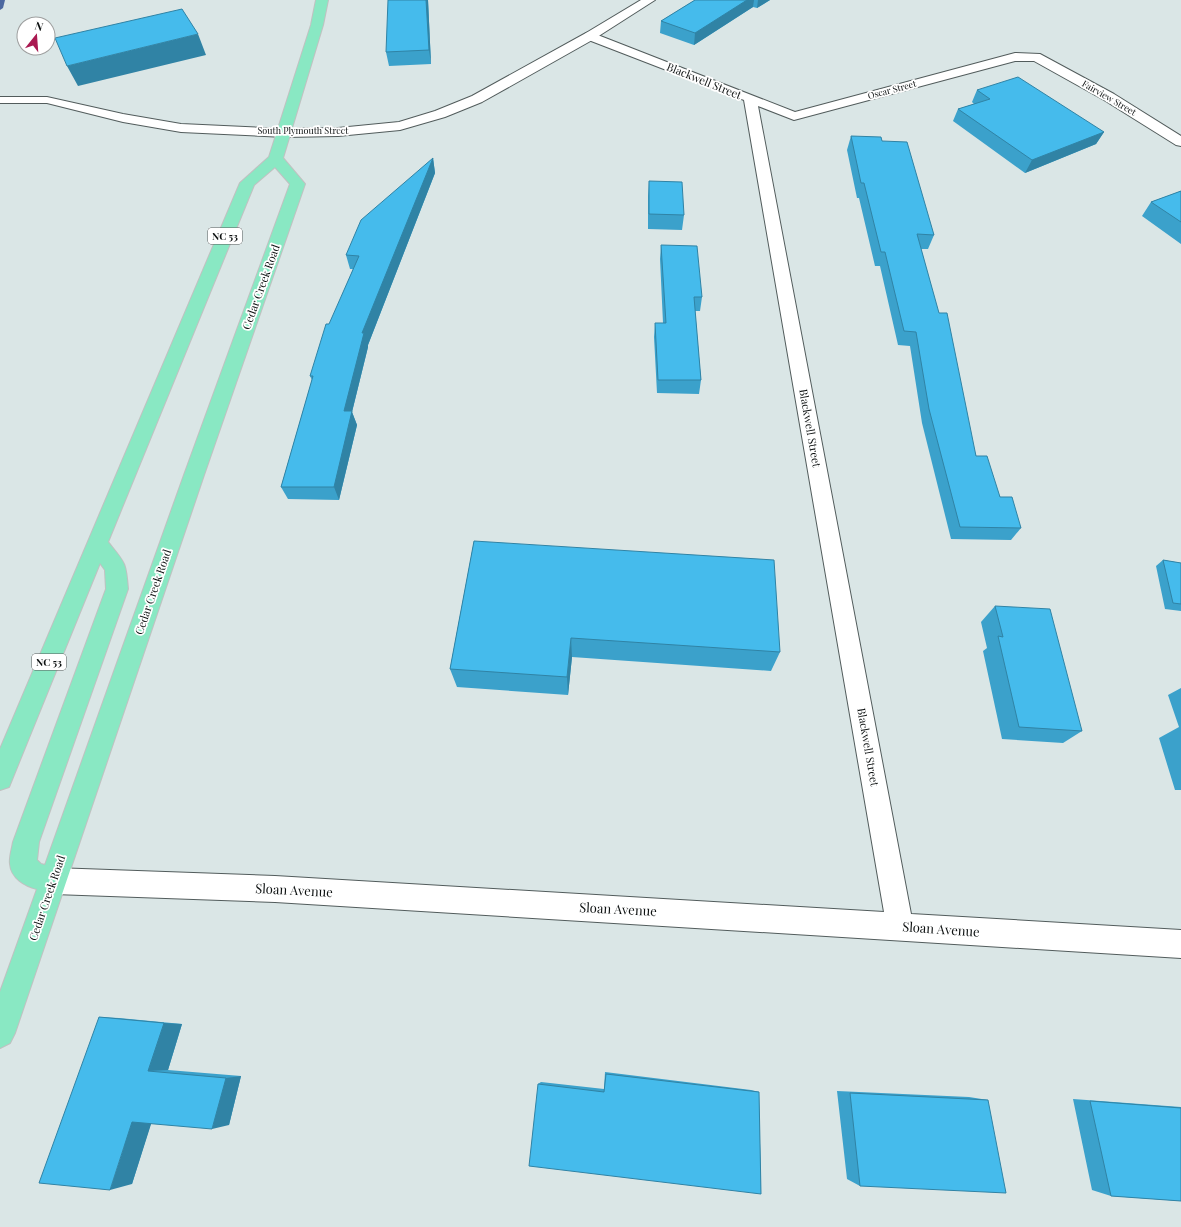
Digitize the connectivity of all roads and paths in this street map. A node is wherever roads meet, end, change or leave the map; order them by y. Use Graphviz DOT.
graph roads {
  1 [pos="322,0"];
  2 [pos="649,0"];
  3 [pos="590,36"];
  4 [pos="1036,57"];
  5 [pos="750,98"];
  6 [pos="0,100"];
  7 [pos="285,133"];
  8 [pos="1181,142"];
  9 [pos="276,159"];
  10 [pos="98,545"];
  11 [pos="0,778"];
  12 [pos="54,881"];
  13 [pos="900,926"];
  14 [pos="1181,944"];
  15 [pos="0,1032"];
  1 -- 7 [label="main road"];
  2 -- 3 [label="street, South Plymouth Street"];
  3 -- 5 [label="street, Blackwell Street"];
  3 -- 7 [label="street, South Plymouth Street"];
  4 -- 5 [label="street, Oscar Street"];
  4 -- 8 [label="street, Fairview Street"];
  5 -- 13 [label="street, Blackwell Street"];
  6 -- 7 [label="lane, South Plymouth Street"];
  7 -- 9 [label="main road"];
  9 -- 10 [label="main road, NC 53"];
  9 -- 12 [label="main road, Cedar Creek Road"];
  10 -- 11 [label="main road, NC 53"];
  10 -- 12 [label="main road"];
  12 -- 13 [label="street, Sloan Avenue"];
  12 -- 15 [label="main road, Cedar Creek Road"];
  13 -- 14 [label="street, Sloan Avenue"];
}
